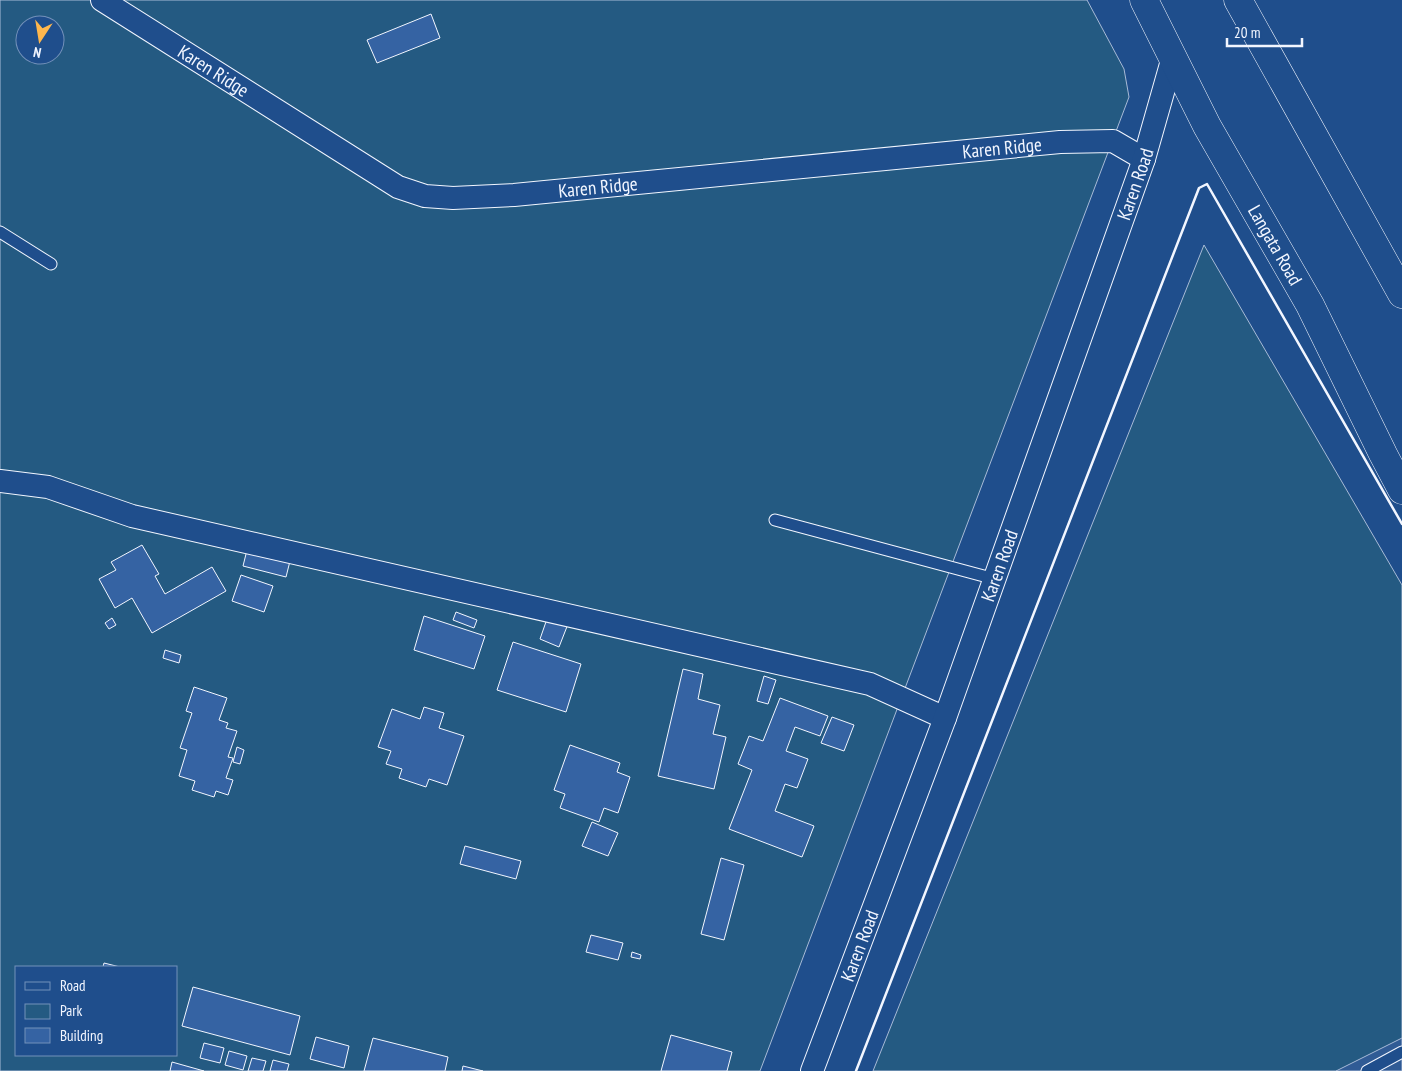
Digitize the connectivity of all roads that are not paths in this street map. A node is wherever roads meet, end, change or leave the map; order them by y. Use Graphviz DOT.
graph roads {
  1 [pos="102,0"];
  2 [pos="1144,0"];
  3 [pos="1238,0"];
  4 [pos="1173,57"];
  5 [pos="1144,159"];
  6 [pos="0,232"];
  7 [pos="51,264"];
  8 [pos="1398,278"];
  9 [pos="1392,456"];
  10 [pos="0,481"];
  11 [pos="1402,490"];
  12 [pos="775,520"];
  13 [pos="995,579"];
  14 [pos="945,718"];
  15 [pos="1402,1052"];
  16 [pos="812,1071"];
  17 [pos="1367,1071"];
  1 -- 5 [label="street, Karen Ridge"];
  2 -- 4 [label="main road, Langata Road"];
  3 -- 8 [label="main road"];
  4 -- 5 [label="street, Karen Road"];
  4 -- 9 [label="main road, Langata Road"];
  5 -- 13 [label="street, Karen Road"];
  6 -- 7 [label="lane"];
  9 -- 11 [label="main road, Langata Road"];
  10 -- 14 [label="street"];
  12 -- 13 [label="lane"];
  13 -- 14 [label="street, Karen Road"];
  14 -- 16 [label="street, Karen Road"];
  15 -- 17 [label="lane"];
}
